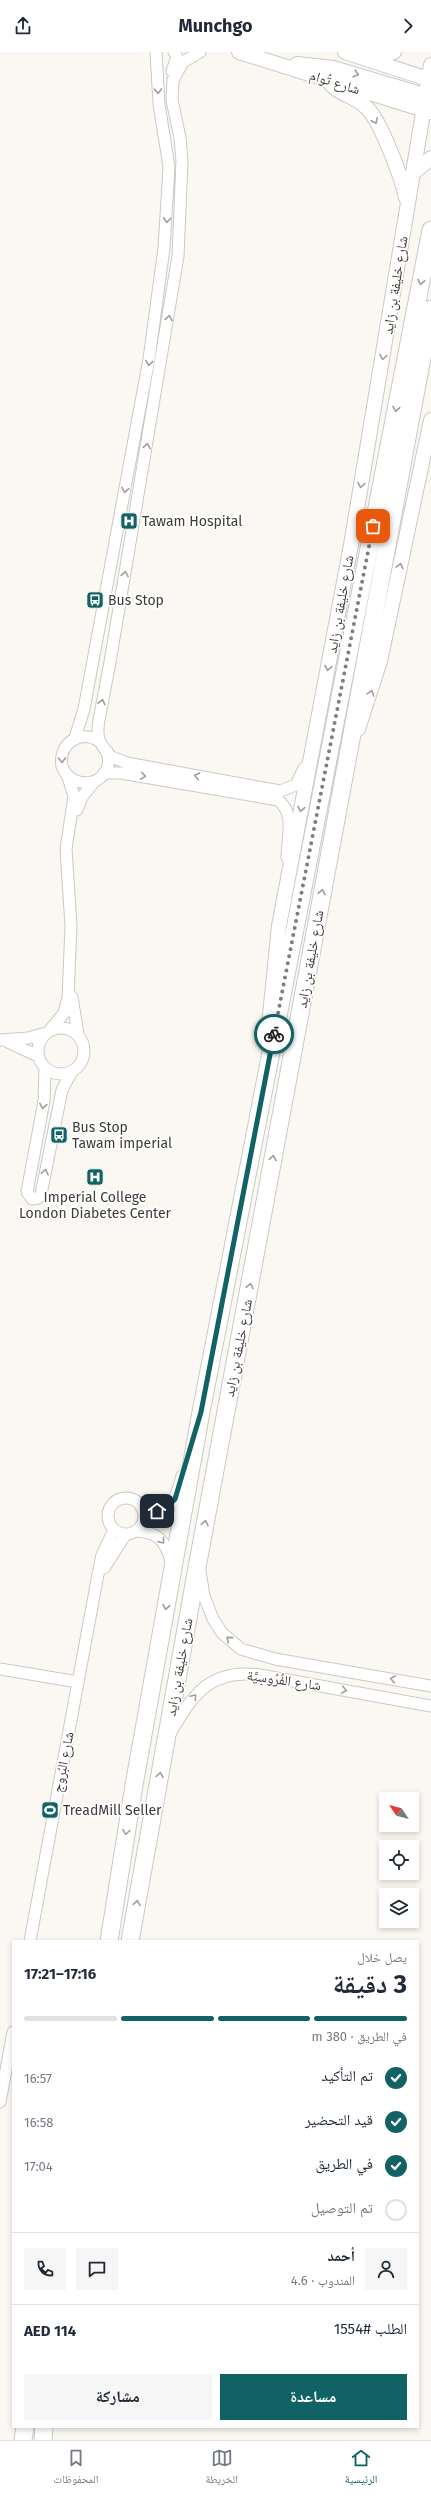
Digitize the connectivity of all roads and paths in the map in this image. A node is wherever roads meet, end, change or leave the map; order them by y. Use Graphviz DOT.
graph roads {
  1 [pos="174,52"];
  2 [pos="200,52"];
  3 [pos="239,52"];
  4 [pos="345,52"];
  5 [pos="394,52"];
  6 [pos="158,54"];
  7 [pos="370,60"];
  8 [pos="276,64"];
  9 [pos="430,76"];
  10 [pos="326,79"];
  11 [pos="172,93"];
  12 [pos="428,96"];
  13 [pos="427,111"];
  14 [pos="431,135"];
  15 [pos="431,158"];
  16 [pos="414,167"];
  17 [pos="407,208"];
  18 [pos="431,230"];
  19 [pos="431,309"];
  20 [pos="431,420"];
  21 [pos="120,520"];
  22 [pos="128,557"];
  23 [pos="75,738"];
  24 [pos="99,741"];
  25 [pos="107,751"];
  26 [pos="312,754"];
  27 [pos="347,756"];
  28 [pos="104,773"];
  29 [pos="68,777"];
  30 [pos="94,782"];
  31 [pos="289,871"];
  32 [pos="48,1032"];
  33 [pos="78,1034"];
  34 [pos="0,1040"];
  35 [pos="38,1056"];
  36 [pos="45,1067"];
  37 [pos="72,1071"];
  38 [pos="267,1072"];
  39 [pos="201,1412"];
  40 [pos="141,1507"];
  41 [pos="114,1530"];
  42 [pos="131,1533"];
  43 [pos="198,1562"];
  44 [pos="173,1569"];
  45 [pos="98,1583"];
  46 [pos="0,1670"];
  47 [pos="78,1682"];
  48 [pos="431,1686"];
  49 [pos="431,1706"];
  50 [pos="166,1741"];
  51 [pos="30,1940"];
  52 [pos="109,1940"];
  53 [pos="130,1940"];
  54 [pos="12,2037"];
  55 [pos="0,2102"];
  56 [pos="25,2428"];
  57 [pos="44,2428"];
  58 [pos="23,2440"];
  59 [pos="43,2440"];
  1 -- 11 [label="street"];
  2 -- 11 [label="street"];
  3 -- 8 [label="main road, شارع تُوام"];
  4 -- 7 [label="main road"];
  5 -- 7 [label="main road"];
  6 -- 21 [label="street, one-way"];
  7 -- 9 [label="main road"];
  8 -- 10 [label="main road, شارع تُوام"];
  8 -- 12 [label="main road, one-way"];
  9 -- 12 [label="main road, شارع خليفة بن زايد"];
  10 -- 13 [label="main road, شارع تُوام"];
  10 -- 17 [label="main road, one-way"];
  22 -- 11 [label="street, one-way"];
  12 -- 13 [label="main road, شارع خليفة بن زايد"];
  13 -- 16 [label="main road, شارع خليفة بن زايد"];
  14 -- 16 [label="main road"];
  15 -- 16 [label="main road"];
  16 -- 17 [label="main road, شارع خليفة بن زايد"];
  17 -- 26 [label="main road, شارع خليفة بن زايد, one-way"];
  18 -- 38 [label="highway, شارع خليفة بن زايد, one-way"];
  19 -- 27 [label="highway, شارع خليفة بن زايد"];
  27 -- 20 [label="main road, شارع خليفة بن زايد, one-way"];
  21 -- 22 [label="street"];
  21 -- 23 [label="street"];
  24 -- 22 [label="street, one-way"];
  23 -- 24 [label="street"];
  23 -- 29 [label="street, one-way"];
  24 -- 25 [label="street"];
  26 -- 25 [label="street, one-way"];
  25 -- 28 [label="street"];
  26 -- 31 [label="main road, شارع خليفة بن زايد, one-way"];
  43 -- 27 [label="highway, شارع خليفة بن زايد, one-way"];
  28 -- 30 [label="street"];
  28 -- 31 [label="street, one-way"];
  29 -- 30 [label="street"];
  29 -- 32 [label="street"];
  30 -- 33 [label="street"];
  31 -- 38 [label="main road, شارع خليفة بن زايد"];
  32 -- 33 [label="street"];
  32 -- 34 [label="street"];
  32 -- 35 [label="street"];
  33 -- 37 [label="street"];
  34 -- 35 [label="street"];
  35 -- 36 [label="street"];
  36 -- 37 [label="street"];
  36 -- 37 [label="street, one-way"];
  38 -- 39 [label="highway, شارع خليفة بن زايد"];
  39 -- 40 [label="street"];
  39 -- 44 [label="highway, شارع خليفة بن زايد"];
  40 -- 41 [label="street"];
  40 -- 42 [label="street"];
  41 -- 42 [label="street"];
  41 -- 45 [label="street, شارع البُروج"];
  42 -- 44 [label="street, one-way"];
  42 -- 45 [label="street, شارع البُروج"];
  48 -- 43 [label="street, شارع الفُرُوسِيَّة, one-way"];
  43 -- 50 [label="highway, شارع خليفة بن زايد"];
  44 -- 52 [label="highway, شارع خليفة بن زايد, one-way"];
  45 -- 47 [label="street, شارع البُروج"];
  46 -- 47 [label="street"];
  47 -- 51 [label="street, شارع البُروج"];
  50 -- 49 [label="street, شارع الفُرُوسِيَّة, one-way"];
  53 -- 50 [label="highway, شارع خليفة بن زايد, one-way"];
  54 -- 55 [label="street"];
  56 -- 58 [label="highway"];
  57 -- 59 [label="highway"];
}
